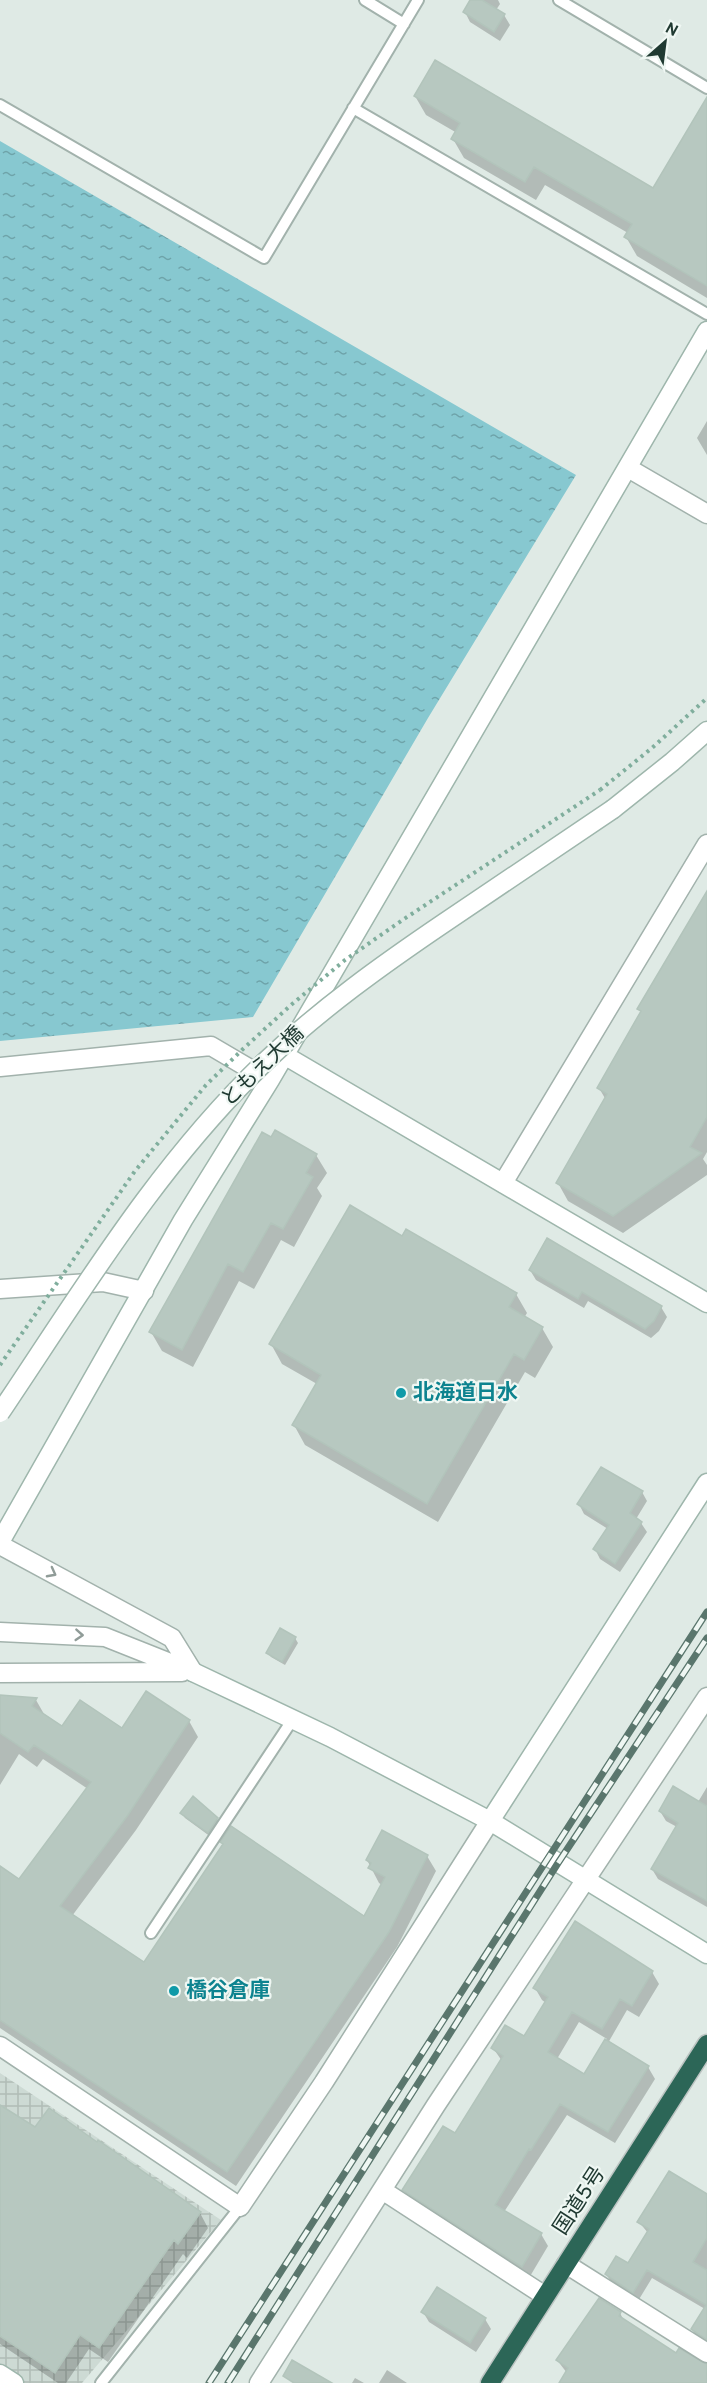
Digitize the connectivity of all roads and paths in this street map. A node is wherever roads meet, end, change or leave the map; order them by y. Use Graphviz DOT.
graph roads {
  1 [pos="365,0"];
  2 [pos="418,0"];
  3 [pos="559,0"];
  4 [pos="404,24"];
  5 [pos="707,88"];
  6 [pos="0,105"];
  7 [pos="353,108"];
  8 [pos="707,314"];
  9 [pos="707,331"];
  10 [pos="628,468"];
  11 [pos="707,513"];
  12 [pos="707,698"];
  13 [pos="707,731"];
  14 [pos="600,790"];
  15 [pos="707,844"];
  16 [pos="284,1055"];
  17 [pos="0,1067"];
  18 [pos="270,1080"];
  19 [pos="503,1183"];
  20 [pos="0,1289"];
  21 [pos="144,1291"];
  22 [pos="707,1303"];
  23 [pos="0,1413"];
  24 [pos="707,1483"];
  25 [pos="0,1543"];
  26 [pos="0,1632"];
  27 [pos="193,1672"];
  28 [pos="0,1673"];
  29 [pos="707,1697"];
  30 [pos="293,1719"];
  31 [pos="490,1821"];
  32 [pos="587,1881"];
  33 [pos="151,1933"];
  34 [pos="707,1954"];
  35 [pos="707,2044"];
  36 [pos="0,2046"];
  37 [pos="382,2190"];
  38 [pos="240,2207"];
  39 [pos="566,2264"];
  40 [pos="546,2296"];
  41 [pos="707,2353"];
  42 [pos="0,2374"];
  43 [pos="14,2383"];
  44 [pos="101,2383"];
  45 [pos="259,2383"];
  46 [pos="490,2383"];
  1 -- 4 [label="lane"];
  2 -- 4 [label="lane"];
  3 -- 5 [label="lane"];
  4 -- 7 [label="lane"];
  6 -- 7 [label="lane"];
  7 -- 8 [label="lane"];
  9 -- 10 [label="street"];
  10 -- 11 [label="street"];
  10 -- 16 [label="street"];
  12 -- 14 [label="path"];
  13 -- 23 [label="street, ともえ大橋, bridge"];
  15 -- 19 [label="street"];
  16 -- 18 [label="street"];
  16 -- 19 [label="street"];
  17 -- 18 [label="street"];
  18 -- 21 [label="street"];
  19 -- 22 [label="street"];
  20 -- 21 [label="street"];
  21 -- 25 [label="street"];
  24 -- 31 [label="street"];
  25 -- 27 [label="street, one-way"];
  26 -- 27 [label="street, one-way"];
  27 -- 28 [label="street"];
  27 -- 30 [label="street"];
  29 -- 32 [label="street"];
  30 -- 31 [label="street"];
  30 -- 33 [label="lane"];
  31 -- 32 [label="street"];
  31 -- 38 [label="street"];
  32 -- 34 [label="street"];
  32 -- 37 [label="street"];
  35 -- 39 [label="highway, 国道5号"];
  36 -- 38 [label="street"];
  37 -- 40 [label="street"];
  37 -- 45 [label="street"];
  38 -- 44 [label="lane"];
  39 -- 40 [label="highway, 国道5号"];
  39 -- 41 [label="street"];
  40 -- 46 [label="highway, 国道5号"];
  42 -- 43 [label="street"];
}
